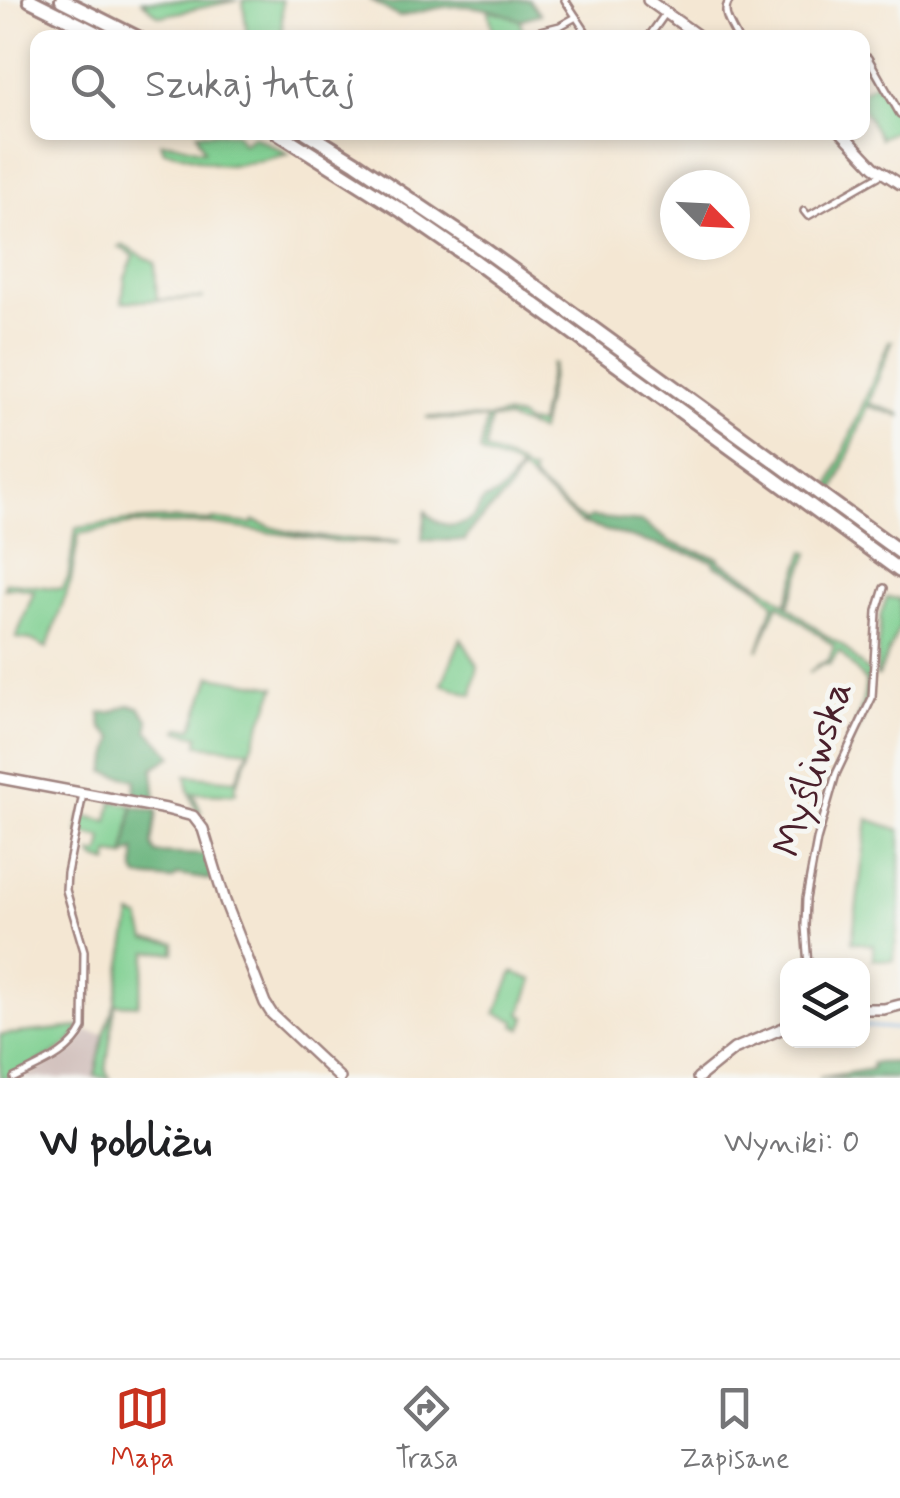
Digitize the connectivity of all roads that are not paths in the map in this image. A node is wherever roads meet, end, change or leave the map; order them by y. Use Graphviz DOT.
graph roads {
  1 [pos="30,0"];
  2 [pos="62,0"];
  3 [pos="565,0"];
  4 [pos="648,0"];
  5 [pos="730,0"];
  6 [pos="666,14"];
  7 [pos="576,17"];
  8 [pos="106,30"];
  9 [pos="108,30"];
  10 [pos="544,30"];
  11 [pos="585,30"];
  12 [pos="654,30"];
  13 [pos="690,30"];
  14 [pos="733,30"];
  15 [pos="870,62"];
  16 [pos="900,114"];
  17 [pos="291,140"];
  18 [pos="319,140"];
  19 [pos="848,140"];
  20 [pos="882,174"];
  21 [pos="900,184"];
  22 [pos="804,211"];
  23 [pos="899,551"];
  24 [pos="896,568"];
  25 [pos="884,588"];
  26 [pos="0,778"];
  27 [pos="83,794"];
  28 [pos="807,958"];
  29 [pos="900,1006"];
  30 [pos="870,1008"];
  31 [pos="780,1030"];
  32 [pos="14,1078"];
  33 [pos="340,1078"];
  34 [pos="698,1078"];
  1 -- 8 [label="highway"];
  2 -- 9 [label="highway"];
  3 -- 7 [label="street"];
  4 -- 6 [label="street"];
  5 -- 14 [label="street"];
  6 -- 12 [label="street"];
  6 -- 13 [label="street"];
  7 -- 10 [label="street"];
  7 -- 11 [label="street"];
  15 -- 16 [label="street"];
  17 -- 24 [label="highway"];
  18 -- 23 [label="highway"];
  19 -- 20 [label="street"];
  20 -- 21 [label="street"];
  20 -- 22 [label="street"];
  25 -- 28 [label="street, Myśliwska"];
  26 -- 27 [label="street"];
  27 -- 32 [label="street"];
  27 -- 33 [label="street"];
  29 -- 30 [label="street"];
  31 -- 34 [label="street"];
}
